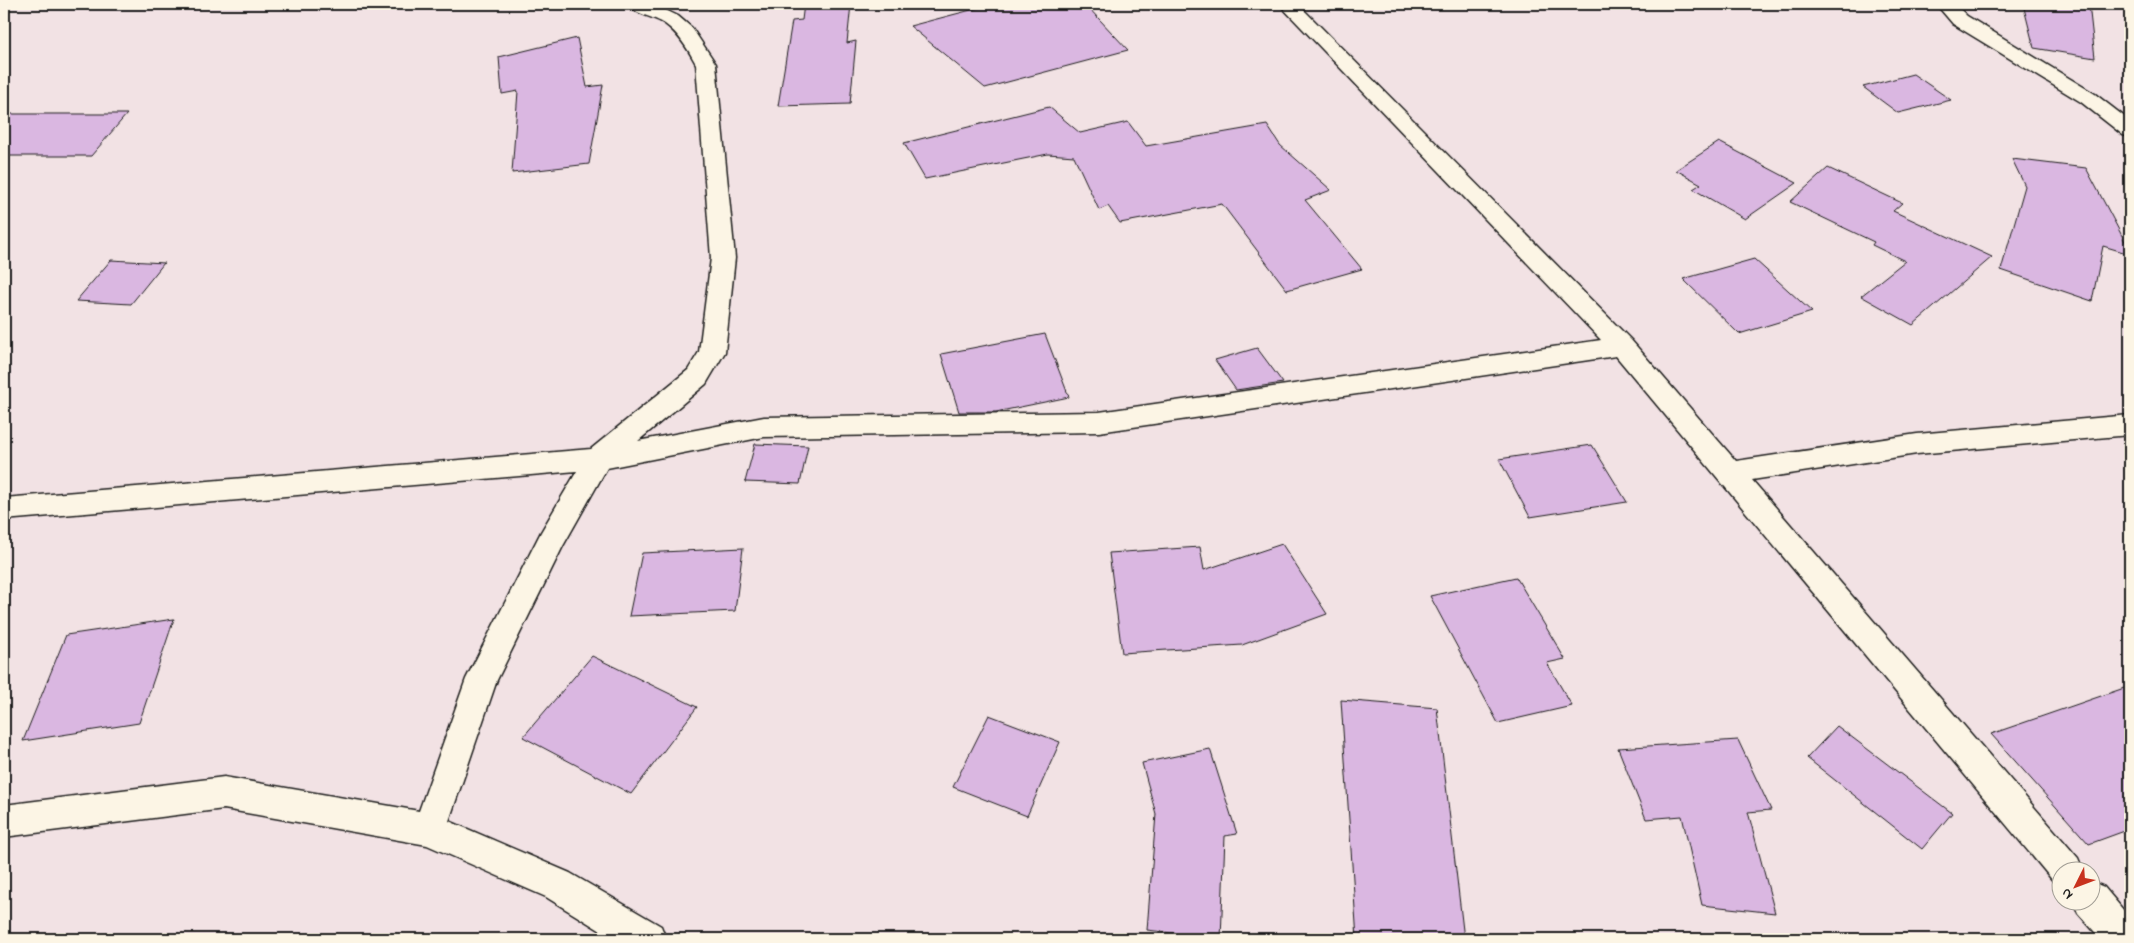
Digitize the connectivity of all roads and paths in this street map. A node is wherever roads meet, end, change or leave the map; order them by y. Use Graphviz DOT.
graph roads {
  1 [pos="637,4"];
  2 [pos="1288,4"];
  3 [pos="1945,4"];
  4 [pos="674,10"];
  5 [pos="2130,131"];
  6 [pos="1622,346"];
  7 [pos="2130,425"];
  8 [pos="598,459"];
  9 [pos="1729,473"];
  10 [pos="4,509"];
  11 [pos="4,821"];
  12 [pos="429,829"];
  13 [pos="2058,860"];
  14 [pos="2099,910"];
  15 [pos="648,939"];
  16 [pos="2124,939"];
  1 -- 4 [label="street"];
  2 -- 6 [label="street"];
  3 -- 5 [label="street"];
  4 -- 8 [label="street"];
  6 -- 8 [label="street"];
  6 -- 9 [label="street"];
  7 -- 9 [label="street"];
  8 -- 10 [label="street"];
  8 -- 12 [label="street"];
  9 -- 13 [label="street"];
  11 -- 12 [label="street"];
  12 -- 15 [label="street"];
  14 -- 16 [label="street"];
}
